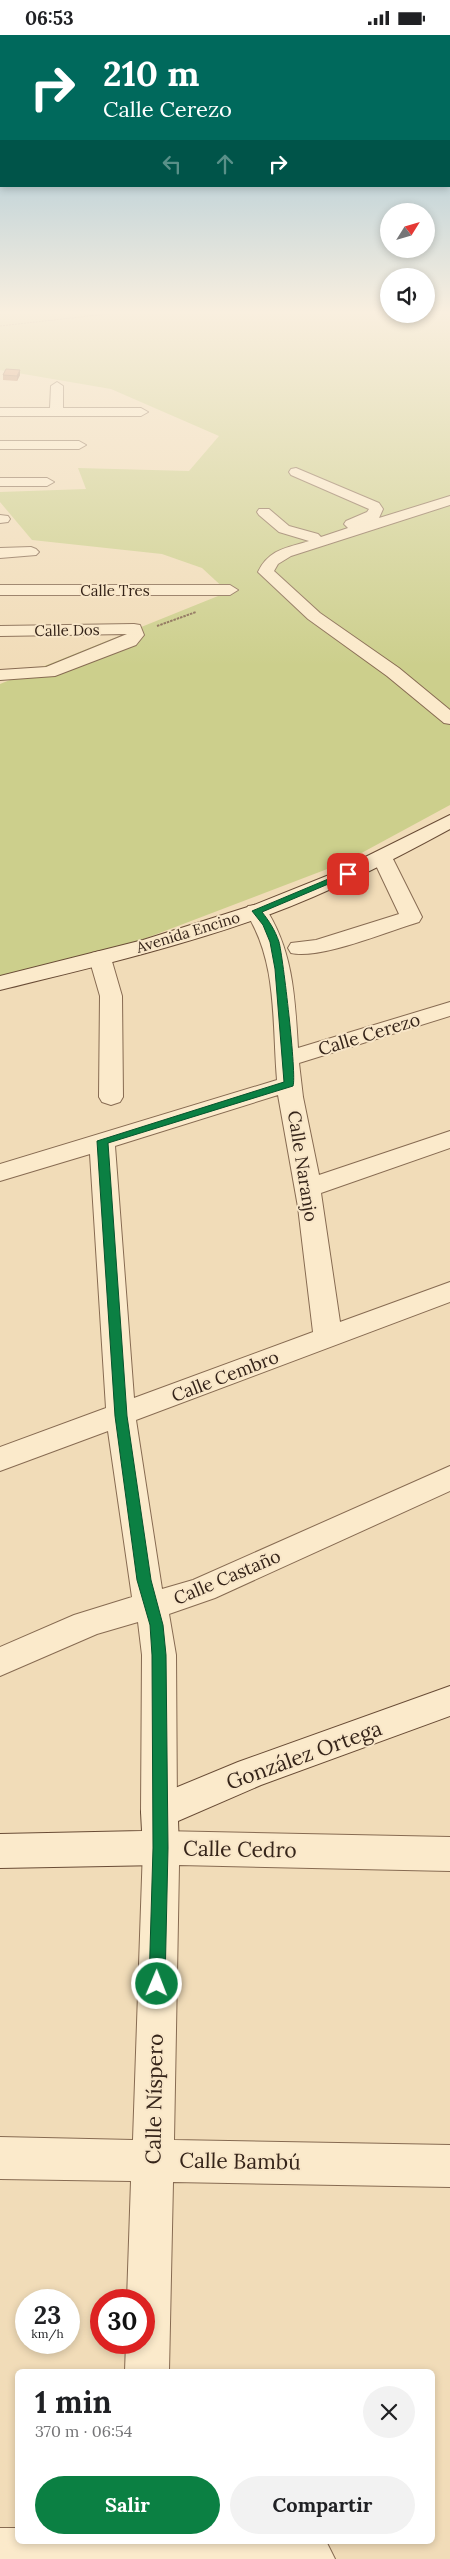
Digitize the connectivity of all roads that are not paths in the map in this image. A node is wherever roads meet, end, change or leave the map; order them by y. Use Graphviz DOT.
graph roads {
  1 [pos="0,445"];
  2 [pos="79,445"];
  3 [pos="296,472"];
  4 [pos="47,482"];
  5 [pos="0,483"];
  6 [pos="450,500"];
  7 [pos="264,512"];
  8 [pos="311,541"];
  9 [pos="31,552"];
  10 [pos="0,553"];
  11 [pos="230,590"];
  12 [pos="0,591"];
  13 [pos="0,631"];
  14 [pos="0,675"];
  15 [pos="450,719"];
  16 [pos="450,821"];
  17 [pos="382,857"];
  18 [pos="256,911"];
  19 [pos="299,948"];
  20 [pos="100,958"];
  21 [pos="0,983"];
  22 [pos="450,1009"];
  23 [pos="288,1059"];
  24 [pos="289,1084"];
  25 [pos="111,1097"];
  26 [pos="450,1139"];
  27 [pos="102,1141"];
  28 [pos="0,1173"];
  29 [pos="308,1188"];
  30 [pos="450,1292"];
  31 [pos="328,1337"];
  32 [pos="121,1416"];
  33 [pos="0,1459"];
  34 [pos="450,1478"];
  35 [pos="150,1607"];
  36 [pos="0,1662"];
  37 [pos="450,1701"];
  38 [pos="160,1830"];
  39 [pos="0,1851"];
  40 [pos="450,1854"];
  41 [pos="0,2158"];
  42 [pos="153,2159"];
  43 [pos="450,2166"];
  44 [pos="147,2369"];
  45 [pos="142,2551"];
  46 [pos="0,2552"];
  47 [pos="311,2559"];
  1 -- 2 [label="street"];
  3 -- 8 [label="street"];
  4 -- 5 [label="street"];
  6 -- 8 [label="street"];
  7 -- 8 [label="street"];
  8 -- 15 [label="street"];
  9 -- 10 [label="street"];
  11 -- 12 [label="street, Calle Tres"];
  13 -- 14 [label="street, Calle Dos"];
  16 -- 17 [label="street, Avenida Encino"];
  17 -- 18 [label="street, Avenida Encino"];
  17 -- 19 [label="street"];
  18 -- 20 [label="street, Avenida Encino"];
  18 -- 23 [label="street, Calle Naranjo"];
  20 -- 21 [label="street, Avenida Encino"];
  20 -- 25 [label="street"];
  22 -- 23 [label="street, Calle Cerezo"];
  23 -- 24 [label="street, Calle Naranjo"];
  24 -- 27 [label="street"];
  24 -- 29 [label="street, Calle Naranjo"];
  26 -- 29 [label="street"];
  27 -- 28 [label="street"];
  27 -- 32 [label="street, Calle Níspero"];
  29 -- 31 [label="street, Calle Naranjo"];
  30 -- 31 [label="street, Calle Cembro"];
  31 -- 32 [label="street, Calle Cembro"];
  32 -- 33 [label="street, Calle Cembro"];
  32 -- 35 [label="street, Calle Níspero"];
  34 -- 35 [label="street, Calle Castaño"];
  35 -- 36 [label="street, Calle Castaño"];
  35 -- 38 [label="street, Calle Níspero"];
  37 -- 38 [label="street, González Ortega"];
  38 -- 39 [label="street, Calle Cedro"];
  38 -- 40 [label="street, Calle Cedro"];
  38 -- 42 [label="street, Calle Níspero"];
  41 -- 42 [label="street, Calle Bambú"];
  42 -- 43 [label="street, Calle Bambú"];
  42 -- 44 [label="street, Calle Níspero"];
  45 -- 46 [label="street"];
  45 -- 47 [label="street"];
}
